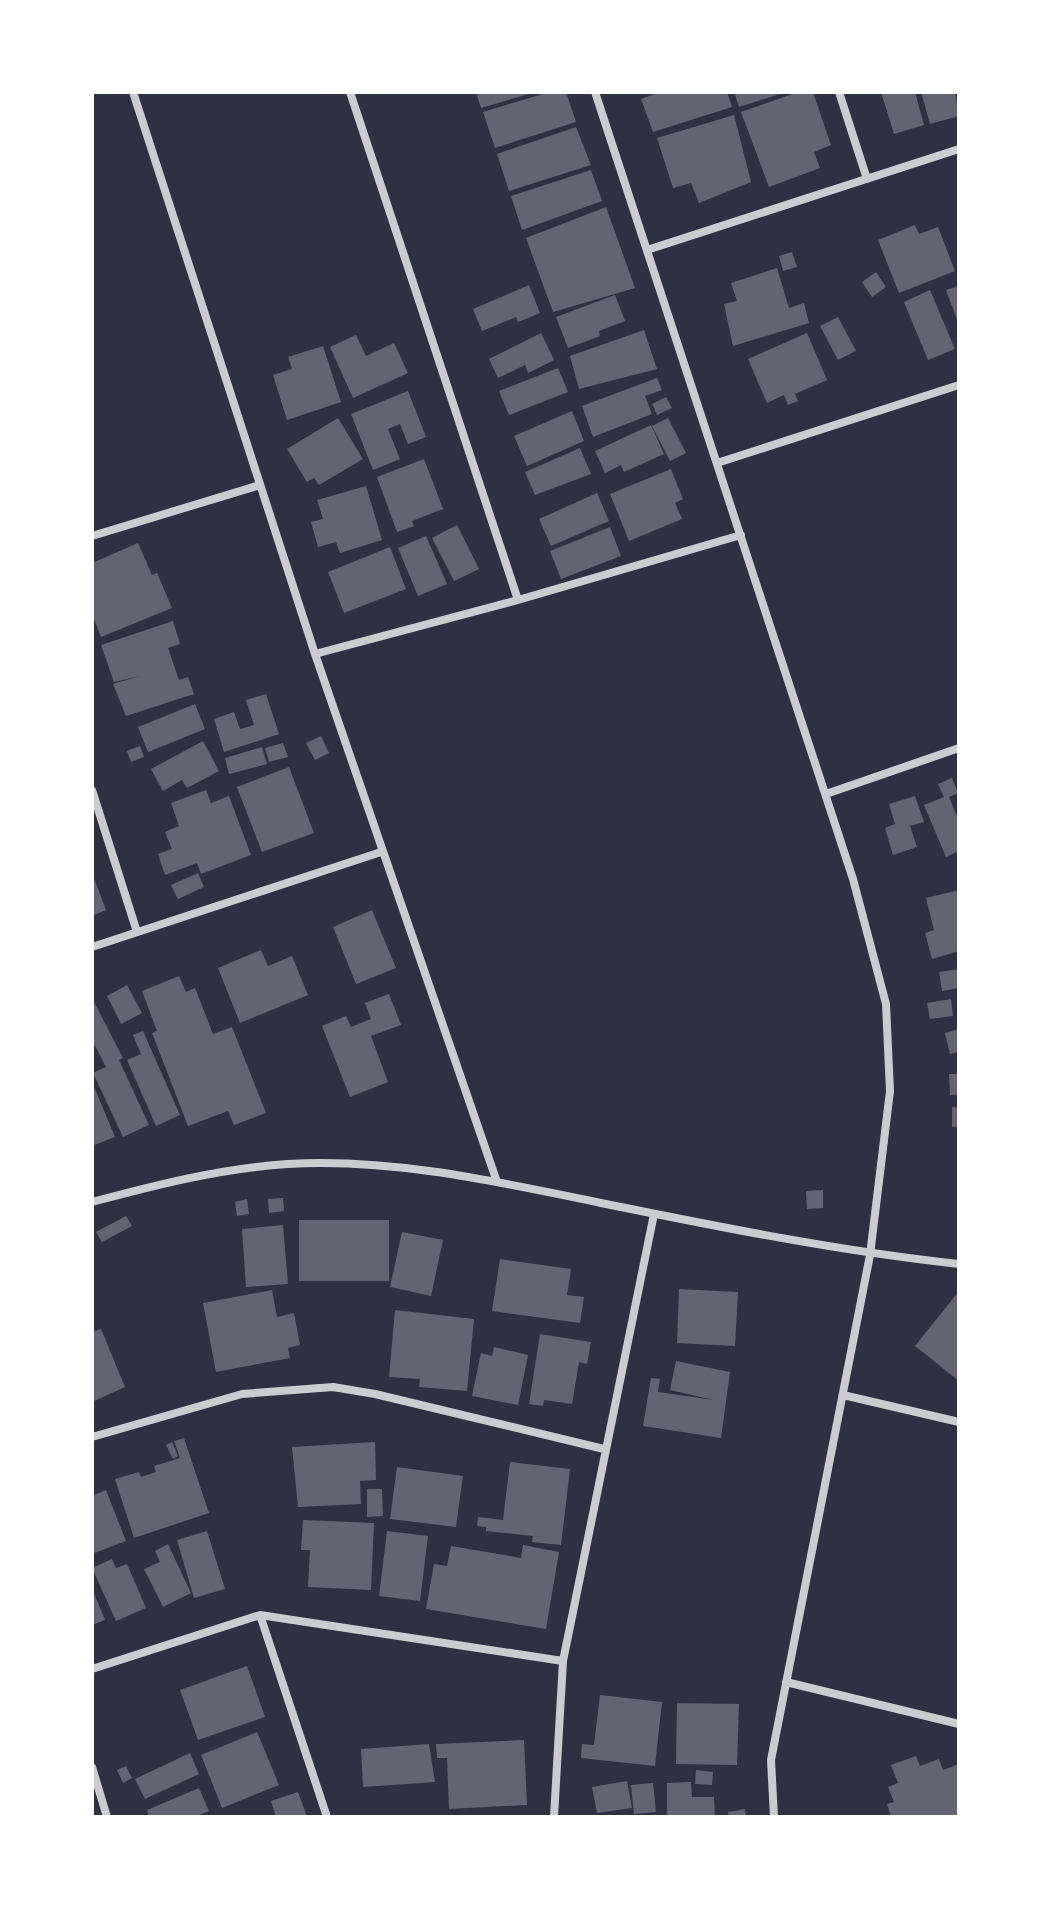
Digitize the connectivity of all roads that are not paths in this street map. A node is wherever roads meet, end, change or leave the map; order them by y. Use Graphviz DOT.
graph roads {
  1 [pos="133,92"];
  2 [pos="350,92"];
  3 [pos="595,92"];
  4 [pos="839,92"];
  5 [pos="959,149"];
  6 [pos="867,179"];
  7 [pos="647,250"];
  8 [pos="959,385"];
  9 [pos="717,463"];
  10 [pos="260,485"];
  11 [pos="741,535"];
  12 [pos="92,536"];
  13 [pos="518,600"];
  14 [pos="315,654"];
  15 [pos="959,748"];
  16 [pos="92,790"];
  17 [pos="826,794"];
  18 [pos="381,852"];
  19 [pos="137,932"];
  20 [pos="92,947"];
  21 [pos="497,1182"];
  22 [pos="92,1202"];
  23 [pos="654,1214"];
  24 [pos="870,1255"];
  25 [pos="959,1264"];
  26 [pos="843,1395"];
  27 [pos="959,1422"];
  28 [pos="92,1437"];
  29 [pos="604,1449"];
  30 [pos="260,1615"];
  31 [pos="563,1661"];
  32 [pos="92,1669"];
  33 [pos="786,1682"];
  34 [pos="959,1724"];
  35 [pos="92,1767"];
  36 [pos="107,1817"];
  37 [pos="327,1817"];
  38 [pos="554,1817"];
  39 [pos="774,1817"];
  1 -- 10 [label="street"];
  2 -- 13 [label="street"];
  3 -- 7 [label="street"];
  4 -- 6 [label="street"];
  5 -- 6 [label="street"];
  6 -- 7 [label="street"];
  7 -- 9 [label="street"];
  8 -- 9 [label="street"];
  9 -- 11 [label="street"];
  10 -- 12 [label="street"];
  10 -- 14 [label="street"];
  11 -- 13 [label="street"];
  11 -- 17 [label="street"];
  13 -- 14 [label="street"];
  14 -- 18 [label="street"];
  15 -- 17 [label="street"];
  16 -- 19 [label="street"];
  17 -- 24 [label="street"];
  18 -- 19 [label="street"];
  18 -- 21 [label="street"];
  19 -- 20 [label="street"];
  21 -- 22 [label="street"];
  21 -- 23 [label="street"];
  23 -- 24 [label="street"];
  23 -- 29 [label="street"];
  24 -- 25 [label="street"];
  24 -- 26 [label="street"];
  26 -- 27 [label="street"];
  26 -- 33 [label="street"];
  28 -- 29 [label="street"];
  29 -- 31 [label="street"];
  30 -- 31 [label="street"];
  30 -- 32 [label="street"];
  30 -- 37 [label="street"];
  31 -- 38 [label="street"];
  33 -- 34 [label="street"];
  33 -- 39 [label="street"];
  35 -- 36 [label="street"];
}
